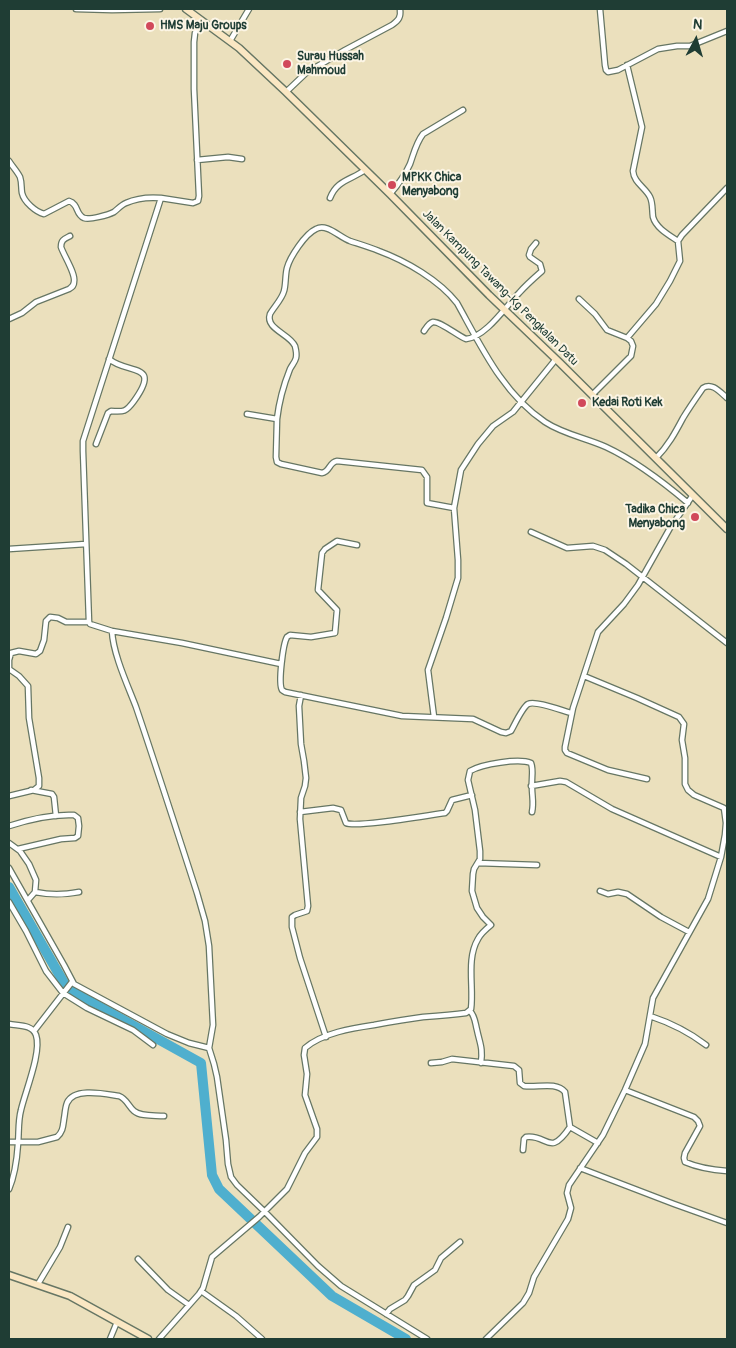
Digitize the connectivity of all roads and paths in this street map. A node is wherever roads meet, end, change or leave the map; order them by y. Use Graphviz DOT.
graph roads {
  1 [pos="76,9"];
  2 [pos="160,9"];
  3 [pos="186,9"];
  4 [pos="249,9"];
  5 [pos="400,9"];
  6 [pos="600,9"];
  7 [pos="202,21"];
  8 [pos="727,31"];
  9 [pos="230,41"];
  10 [pos="627,65"];
  11 [pos="286,92"];
  12 [pos="463,110"];
  13 [pos="242,159"];
  14 [pos="197,160"];
  15 [pos="9,161"];
  16 [pos="365,170"];
  17 [pos="727,188"];
  18 [pos="390,194"];
  19 [pos="161,198"];
  20 [pos="330,198"];
  21 [pos="70,236"];
  22 [pos="678,241"];
  23 [pos="536,243"];
  24 [pos="579,299"];
  25 [pos="504,310"];
  26 [pos="9,319"];
  27 [pos="424,331"];
  28 [pos="475,336"];
  29 [pos="627,338"];
  30 [pos="109,359"];
  31 [pos="556,359"];
  32 [pos="592,395"];
  33 [pos="727,398"];
  34 [pos="521,401"];
  35 [pos="247,414"];
  36 [pos="277,419"];
  37 [pos="96,444"];
  38 [pos="656,458"];
  39 [pos="693,495"];
  40 [pos="688,503"];
  41 [pos="454,508"];
  42 [pos="727,529"];
  43 [pos="531,532"];
  44 [pos="86,544"];
  45 [pos="357,546"];
  46 [pos="9,549"];
  47 [pos="643,577"];
  48 [pos="89,622"];
  49 [pos="112,631"];
  50 [pos="727,643"];
  51 [pos="281,664"];
  52 [pos="9,669"];
  53 [pos="584,676"];
  54 [pos="301,695"];
  55 [pos="571,713"];
  56 [pos="434,717"];
  57 [pos="647,779"];
  58 [pos="531,786"];
  59 [pos="31,790"];
  60 [pos="472,795"];
  61 [pos="9,796"];
  62 [pos="300,812"];
  63 [pos="532,812"];
  64 [pos="56,816"];
  65 [pos="9,826"];
  66 [pos="727,830"];
  67 [pos="9,843"];
  68 [pos="18,849"];
  69 [pos="721,857"];
  70 [pos="478,863"];
  71 [pos="537,865"];
  72 [pos="9,868"];
  73 [pos="600,891"];
  74 [pos="35,892"];
  75 [pos="79,892"];
  76 [pos="28,900"];
  77 [pos="9,902"];
  78 [pos="689,932"];
  79 [pos="72,982"];
  80 [pos="64,993"];
  81 [pos="470,1011"];
  82 [pos="650,1016"];
  83 [pos="9,1024"];
  84 [pos="34,1031"];
  85 [pos="326,1037"];
  86 [pos="152,1045"];
  87 [pos="706,1045"];
  88 [pos="209,1048"];
  89 [pos="432,1063"];
  90 [pos="481,1063"];
  91 [pos="625,1090"];
  92 [pos="164,1116"];
  93 [pos="570,1127"];
  94 [pos="9,1142"];
  95 [pos="18,1142"];
  96 [pos="598,1143"];
  97 [pos="524,1150"];
  98 [pos="580,1168"];
  99 [pos="727,1171"];
  100 [pos="9,1189"];
  101 [pos="265,1212"];
  102 [pos="727,1223"];
  103 [pos="68,1227"];
  104 [pos="460,1242"];
  105 [pos="138,1259"];
  106 [pos="9,1275"];
  107 [pos="38,1284"];
  108 [pos="201,1291"];
  109 [pos="189,1305"];
  110 [pos="386,1314"];
  111 [pos="118,1322"];
  112 [pos="110,1339"];
  113 [pos="148,1339"];
  114 [pos="159,1339"];
  115 [pos="262,1339"];
  116 [pos="427,1339"];
  117 [pos="486,1339"];
  1 -- 2 [label="street"];
  3 -- 7 [label="street, Jalan Kampung Tawang-Kg Pengkalan Datu"];
  4 -- 9 [label="street"];
  5 -- 11 [label="street"];
  6 -- 10 [label="street"];
  7 -- 9 [label="street, Jalan Kampung Tawang-Kg Pengkalan Datu"];
  7 -- 14 [label="street"];
  8 -- 10 [label="street"];
  9 -- 11 [label="street, Jalan Kampung Tawang-Kg Pengkalan Datu"];
  10 -- 22 [label="street"];
  11 -- 16 [label="street, Jalan Kampung Tawang-Kg Pengkalan Datu"];
  12 -- 18 [label="street"];
  13 -- 14 [label="street"];
  14 -- 19 [label="street"];
  15 -- 19 [label="street"];
  16 -- 18 [label="street, Jalan Kampung Tawang-Kg Pengkalan Datu"];
  16 -- 20 [label="street"];
  17 -- 22 [label="street"];
  18 -- 25 [label="street, Jalan Kampung Tawang-Kg Pengkalan Datu"];
  19 -- 30 [label="street"];
  21 -- 26 [label="street"];
  22 -- 29 [label="street"];
  23 -- 25 [label="street"];
  24 -- 29 [label="street"];
  25 -- 28 [label="street"];
  25 -- 31 [label="street, Jalan Kampung Tawang-Kg Pengkalan Datu"];
  27 -- 28 [label="street"];
  28 -- 34 [label="street"];
  28 -- 36 [label="street"];
  29 -- 32 [label="street"];
  30 -- 37 [label="street"];
  30 -- 44 [label="street"];
  31 -- 32 [label="street, Jalan Kampung Tawang-Kg Pengkalan Datu"];
  31 -- 34 [label="street"];
  32 -- 38 [label="street, Jalan Kampung Tawang-Kg Pengkalan Datu"];
  33 -- 38 [label="street"];
  34 -- 40 [label="street"];
  34 -- 41 [label="street"];
  35 -- 36 [label="street"];
  36 -- 41 [label="street"];
  38 -- 39 [label="street, Jalan Kampung Tawang-Kg Pengkalan Datu"];
  39 -- 40 [label="street"];
  39 -- 42 [label="street, Jalan Kampung Tawang-Kg Pengkalan Datu"];
  40 -- 47 [label="street"];
  41 -- 56 [label="street"];
  43 -- 47 [label="street"];
  44 -- 46 [label="street"];
  44 -- 48 [label="street"];
  45 -- 51 [label="street"];
  47 -- 50 [label="street"];
  47 -- 53 [label="street"];
  48 -- 49 [label="street"];
  48 -- 52 [label="street"];
  49 -- 51 [label="street"];
  49 -- 88 [label="street"];
  51 -- 54 [label="street"];
  52 -- 59 [label="street"];
  53 -- 55 [label="street"];
  53 -- 66 [label="street"];
  54 -- 56 [label="street"];
  54 -- 62 [label="street"];
  55 -- 56 [label="street"];
  55 -- 57 [label="street"];
  58 -- 60 [label="street"];
  58 -- 63 [label="street"];
  58 -- 69 [label="street"];
  59 -- 61 [label="street"];
  59 -- 64 [label="street"];
  60 -- 62 [label="street"];
  60 -- 70 [label="street"];
  62 -- 85 [label="street"];
  64 -- 65 [label="street"];
  64 -- 68 [label="street"];
  66 -- 69 [label="street"];
  67 -- 68 [label="street"];
  68 -- 74 [label="street"];
  69 -- 78 [label="street"];
  70 -- 71 [label="street"];
  70 -- 81 [label="street"];
  72 -- 76 [label="street"];
  73 -- 78 [label="street"];
  74 -- 75 [label="street"];
  74 -- 76 [label="street"];
  76 -- 79 [label="street"];
  77 -- 80 [label="street"];
  78 -- 82 [label="street"];
  79 -- 80 [label="street"];
  79 -- 88 [label="street"];
  80 -- 84 [label="street"];
  80 -- 86 [label="street"];
  81 -- 85 [label="street"];
  81 -- 90 [label="street"];
  82 -- 87 [label="street"];
  82 -- 91 [label="street"];
  83 -- 84 [label="street"];
  84 -- 95 [label="street"];
  85 -- 101 [label="street"];
  88 -- 101 [label="street"];
  89 -- 90 [label="street"];
  90 -- 93 [label="street"];
  91 -- 96 [label="street"];
  91 -- 99 [label="street"];
  92 -- 95 [label="street"];
  93 -- 96 [label="street"];
  93 -- 97 [label="street"];
  94 -- 95 [label="street"];
  95 -- 100 [label="street"];
  96 -- 98 [label="street"];
  98 -- 102 [label="street"];
  98 -- 117 [label="street"];
  101 -- 108 [label="street"];
  101 -- 110 [label="street"];
  103 -- 107 [label="street"];
  104 -- 110 [label="street"];
  105 -- 109 [label="street"];
  106 -- 107 [label="street"];
  107 -- 111 [label="street"];
  108 -- 109 [label="street"];
  108 -- 115 [label="street"];
  109 -- 114 [label="street"];
  110 -- 116 [label="street"];
  111 -- 112 [label="street"];
  111 -- 113 [label="street"];
}
